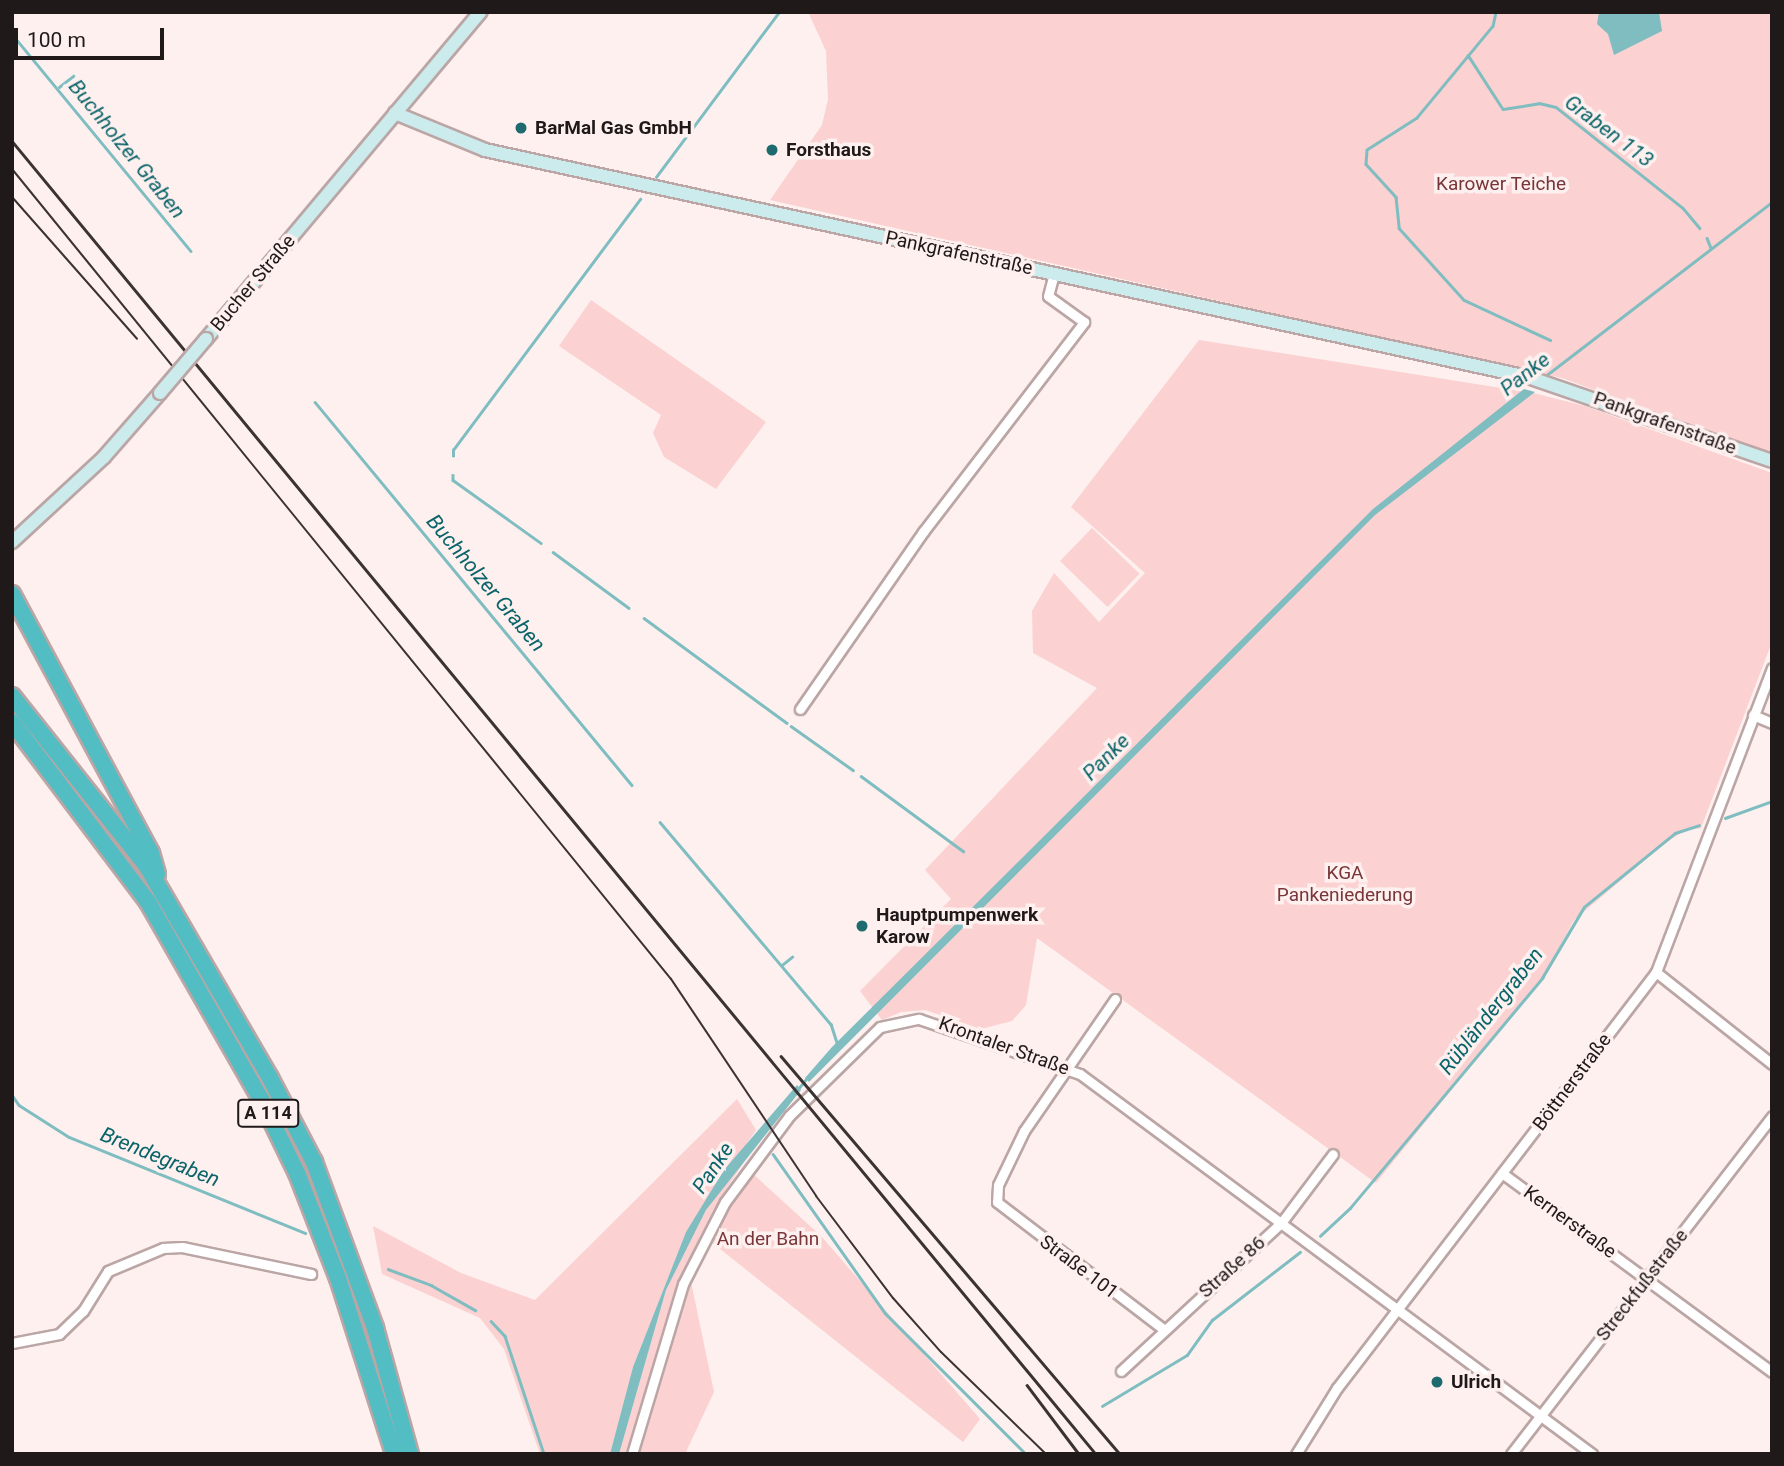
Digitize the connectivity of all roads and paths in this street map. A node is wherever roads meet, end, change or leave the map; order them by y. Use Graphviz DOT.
graph roads {
  1 [pos="480,12"];
  2 [pos="395,114"];
  3 [pos="1054,274"];
  4 [pos="1772,460"];
  5 [pos="12,542"];
  6 [pos="12,594"];
  7 [pos="1772,668"];
  8 [pos="12,696"];
  9 [pos="800,709"];
  10 [pos="1753,715"];
  11 [pos="12,722"];
  12 [pos="1772,723"];
  13 [pos="161,890"];
  14 [pos="1656,972"];
  15 [pos="1115,999"];
  16 [pos="1772,1064"];
  17 [pos="1067,1067"];
  18 [pos="1772,1116"];
  19 [pos="1333,1154"];
  20 [pos="1502,1173"];
  21 [pos="1281,1223"];
  22 [pos="311,1274"];
  23 [pos="1647,1279"];
  24 [pos="1399,1309"];
  25 [pos="1163,1329"];
  26 [pos="12,1343"];
  27 [pos="1121,1371"];
  28 [pos="1772,1372"];
  29 [pos="1540,1414"];
  30 [pos="394,1454"];
  31 [pos="410,1454"];
  32 [pos="632,1454"];
  33 [pos="1296,1454"];
  34 [pos="1511,1454"];
  35 [pos="1592,1454"];
  1 -- 2 [label="main road, Bucher Straße"];
  2 -- 3 [label="main road, Pankgrafenstraße"];
  2 -- 5 [label="main road, Bucher Straße, bridge"];
  3 -- 4 [label="main road, Pankgrafenstraße"];
  3 -- 9 [label="street"];
  6 -- 13 [label="highway"];
  7 -- 10 [label="street, Böttnerstraße"];
  8 -- 13 [label="highway, A 114"];
  10 -- 12 [label="street"];
  10 -- 14 [label="street, Böttnerstraße"];
  11 -- 30 [label="highway, A 114"];
  13 -- 31 [label="highway, A 114"];
  14 -- 16 [label="street"];
  14 -- 20 [label="street, Böttnerstraße"];
  15 -- 17 [label="street"];
  17 -- 21 [label="street, Krontaler Straße"];
  17 -- 25 [label="street, Straße 101"];
  17 -- 32 [label="street, Krontaler Straße"];
  18 -- 23 [label="street, Streckfußstraße"];
  19 -- 21 [label="street, Straße 86"];
  20 -- 23 [label="street, Kernerstraße"];
  20 -- 24 [label="street, Böttnerstraße"];
  21 -- 24 [label="street, Krontaler Straße"];
  21 -- 25 [label="street, Straße 86"];
  22 -- 26 [label="street"];
  23 -- 28 [label="street, Kernerstraße"];
  23 -- 29 [label="street, Streckfußstraße"];
  24 -- 29 [label="street, Krontaler Straße"];
  24 -- 33 [label="street, Böttnerstraße"];
  25 -- 27 [label="street, Straße 86"];
  29 -- 34 [label="street, Streckfußstraße"];
  29 -- 35 [label="street, Krontaler Straße"];
}
